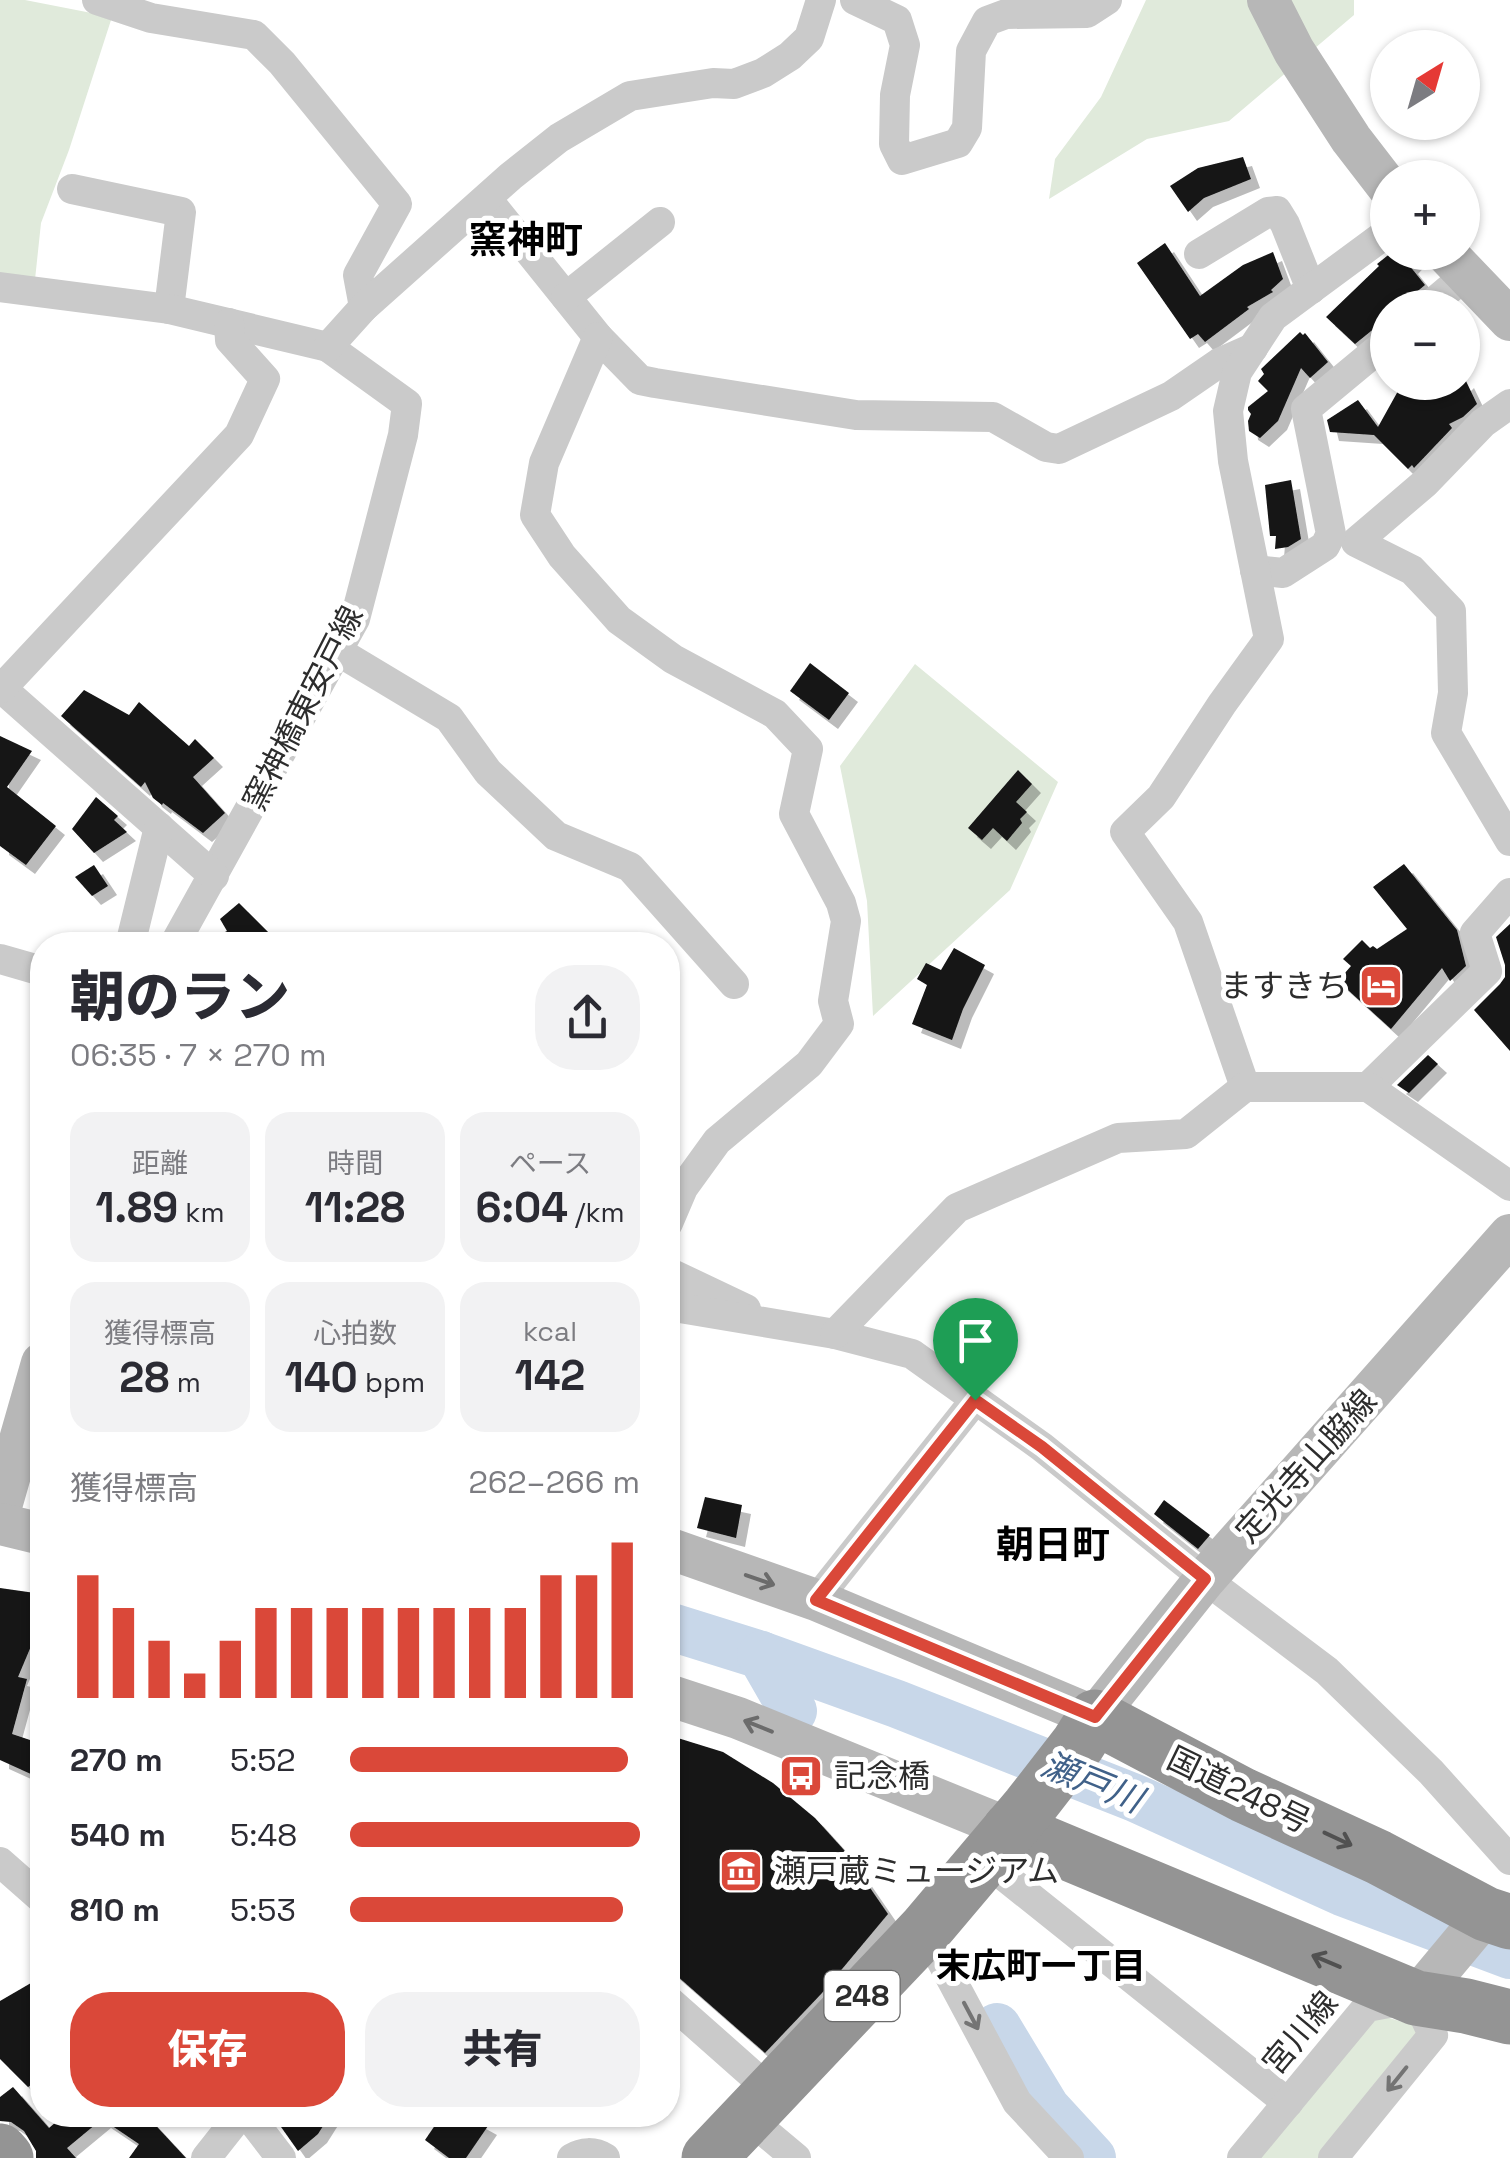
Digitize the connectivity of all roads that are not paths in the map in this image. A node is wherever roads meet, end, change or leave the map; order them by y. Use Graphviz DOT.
graph roads {
  1 [pos="97,0"];
  2 [pos="821,0"];
  3 [pos="855,0"];
  4 [pos="1107,0"];
  5 [pos="1268,0"];
  6 [pos="1370,163"];
  7 [pos="72,189"];
  8 [pos="487,199"];
  9 [pos="660,222"];
  10 [pos="1370,245"];
  11 [pos="1199,254"];
  12 [pos="1461,270"];
  13 [pos="0,287"];
  14 [pos="1311,289"];
  15 [pos="566,297"];
  16 [pos="364,306"];
  17 [pos="170,309"];
  18 [pos="1510,320"];
  19 [pos="229,323"];
  20 [pos="598,337"];
  21 [pos="328,346"];
  22 [pos="1254,348"];
  23 [pos="1370,356"];
  24 [pos="1510,404"];
  25 [pos="1255,570"];
  26 [pos="339,652"];
  27 [pos="1,687"];
  28 [pos="158,828"];
  29 [pos="1510,840"];
  30 [pos="214,876"];
  31 [pos="1510,894"];
  32 [pos="133,932"];
  33 [pos="182,932"];
  34 [pos="0,959"];
  35 [pos="30,968"];
  36 [pos="1499,975"];
  37 [pos="734,984"];
  38 [pos="1245,1087"];
  39 [pos="1368,1087"];
  40 [pos="1510,1186"];
  41 [pos="680,1195"];
  42 [pos="1510,1235"];
  43 [pos="680,1278"];
  44 [pos="680,1308"];
  45 [pos="784,1327"];
  46 [pos="835,1334"];
  47 [pos="29,1396"];
  48 [pos="975,1400"];
  49 [pos="0,1509"];
  50 [pos="0,1524"];
  51 [pos="30,1531"];
  52 [pos="680,1552"];
  53 [pos="1205,1579"];
  54 [pos="816,1600"];
  55 [pos="680,1698"];
  56 [pos="1086,1731"];
  57 [pos="1008,1832"];
  58 [pos="1510,1860"];
  59 [pos="0,1862"];
  60 [pos="30,1888"];
  61 [pos="1495,1912"];
  62 [pos="925,1930"];
  63 [pos="1422,1990"];
  64 [pos="680,2014"];
  65 [pos="1510,2017"];
  66 [pos="1288,2102"];
  67 [pos="759,2104"];
  68 [pos="231,2127"];
  69 [pos="257,2127"];
  70 [pos="0,2150"];
  71 [pos="1336,2157"];
  72 [pos="6,2158"];
  73 [pos="206,2158"];
  74 [pos="281,2158"];
  75 [pos="572,2158"];
  76 [pos="605,2158"];
  77 [pos="709,2158"];
  78 [pos="796,2158"];
  79 [pos="1069,2158"];
  80 [pos="1242,2158"];
  1 -- 16 [label="street"];
  2 -- 8 [label="street"];
  3 -- 4 [label="street"];
  5 -- 6 [label="main road"];
  7 -- 17 [label="street"];
  8 -- 15 [label="street"];
  8 -- 16 [label="street"];
  9 -- 15 [label="street"];
  10 -- 14 [label="street"];
  11 -- 14 [label="street"];
  12 -- 18 [label="main road"];
  13 -- 17 [label="street"];
  14 -- 22 [label="street"];
  15 -- 20 [label="street"];
  16 -- 21 [label="street"];
  17 -- 19 [label="street"];
  19 -- 21 [label="street"];
  19 -- 27 [label="street"];
  20 -- 22 [label="street"];
  20 -- 41 [label="street"];
  21 -- 26 [label="street, 窯神橋東安戸線"];
  22 -- 25 [label="street"];
  23 -- 25 [label="street"];
  24 -- 29 [label="street"];
  25 -- 38 [label="street"];
  26 -- 30 [label="street, 窯神橋東安戸線"];
  26 -- 37 [label="street"];
  27 -- 28 [label="street"];
  28 -- 30 [label="street"];
  28 -- 32 [label="street"];
  30 -- 33 [label="street, 窯神橋東安戸線"];
  31 -- 36 [label="street"];
  34 -- 35 [label="street"];
  36 -- 39 [label="street"];
  38 -- 39 [label="street"];
  38 -- 46 [label="street"];
  39 -- 40 [label="street"];
  42 -- 53 [label="main road, 定光寺山脇線"];
  43 -- 45 [label="street"];
  44 -- 45 [label="street"];
  45 -- 46 [label="street"];
  46 -- 48 [label="street"];
  47 -- 49 [label="main road"];
  48 -- 53 [label="street"];
  48 -- 54 [label="street"];
  50 -- 51 [label="main road"];
  52 -- 54 [label="main road, one-way"];
  53 -- 56 [label="main road, 定光寺山脇線"];
  53 -- 58 [label="street"];
  54 -- 56 [label="main road"];
  57 -- 55 [label="main road, one-way"];
  56 -- 57 [label="highway, 248"];
  56 -- 61 [label="highway, 国道248号, one-way"];
  57 -- 62 [label="highway, 248"];
  63 -- 57 [label="highway, one-way"];
  57 -- 66 [label="street"];
  59 -- 60 [label="street"];
  61 -- 63 [label="main road"];
  62 -- 67 [label="highway, 248"];
  62 -- 79 [label="street, one-way"];
  63 -- 65 [label="highway"];
  63 -- 66 [label="street, 宮川線"];
  63 -- 71 [label="street, one-way"];
  64 -- 67 [label="street"];
  66 -- 80 [label="street, 宮川線"];
  67 -- 77 [label="highway, 248"];
  67 -- 78 [label="street"];
  68 -- 73 [label="street"];
  69 -- 74 [label="street"];
  70 -- 72 [label="highway"];
  75 -- 76 [label="street"];
}
